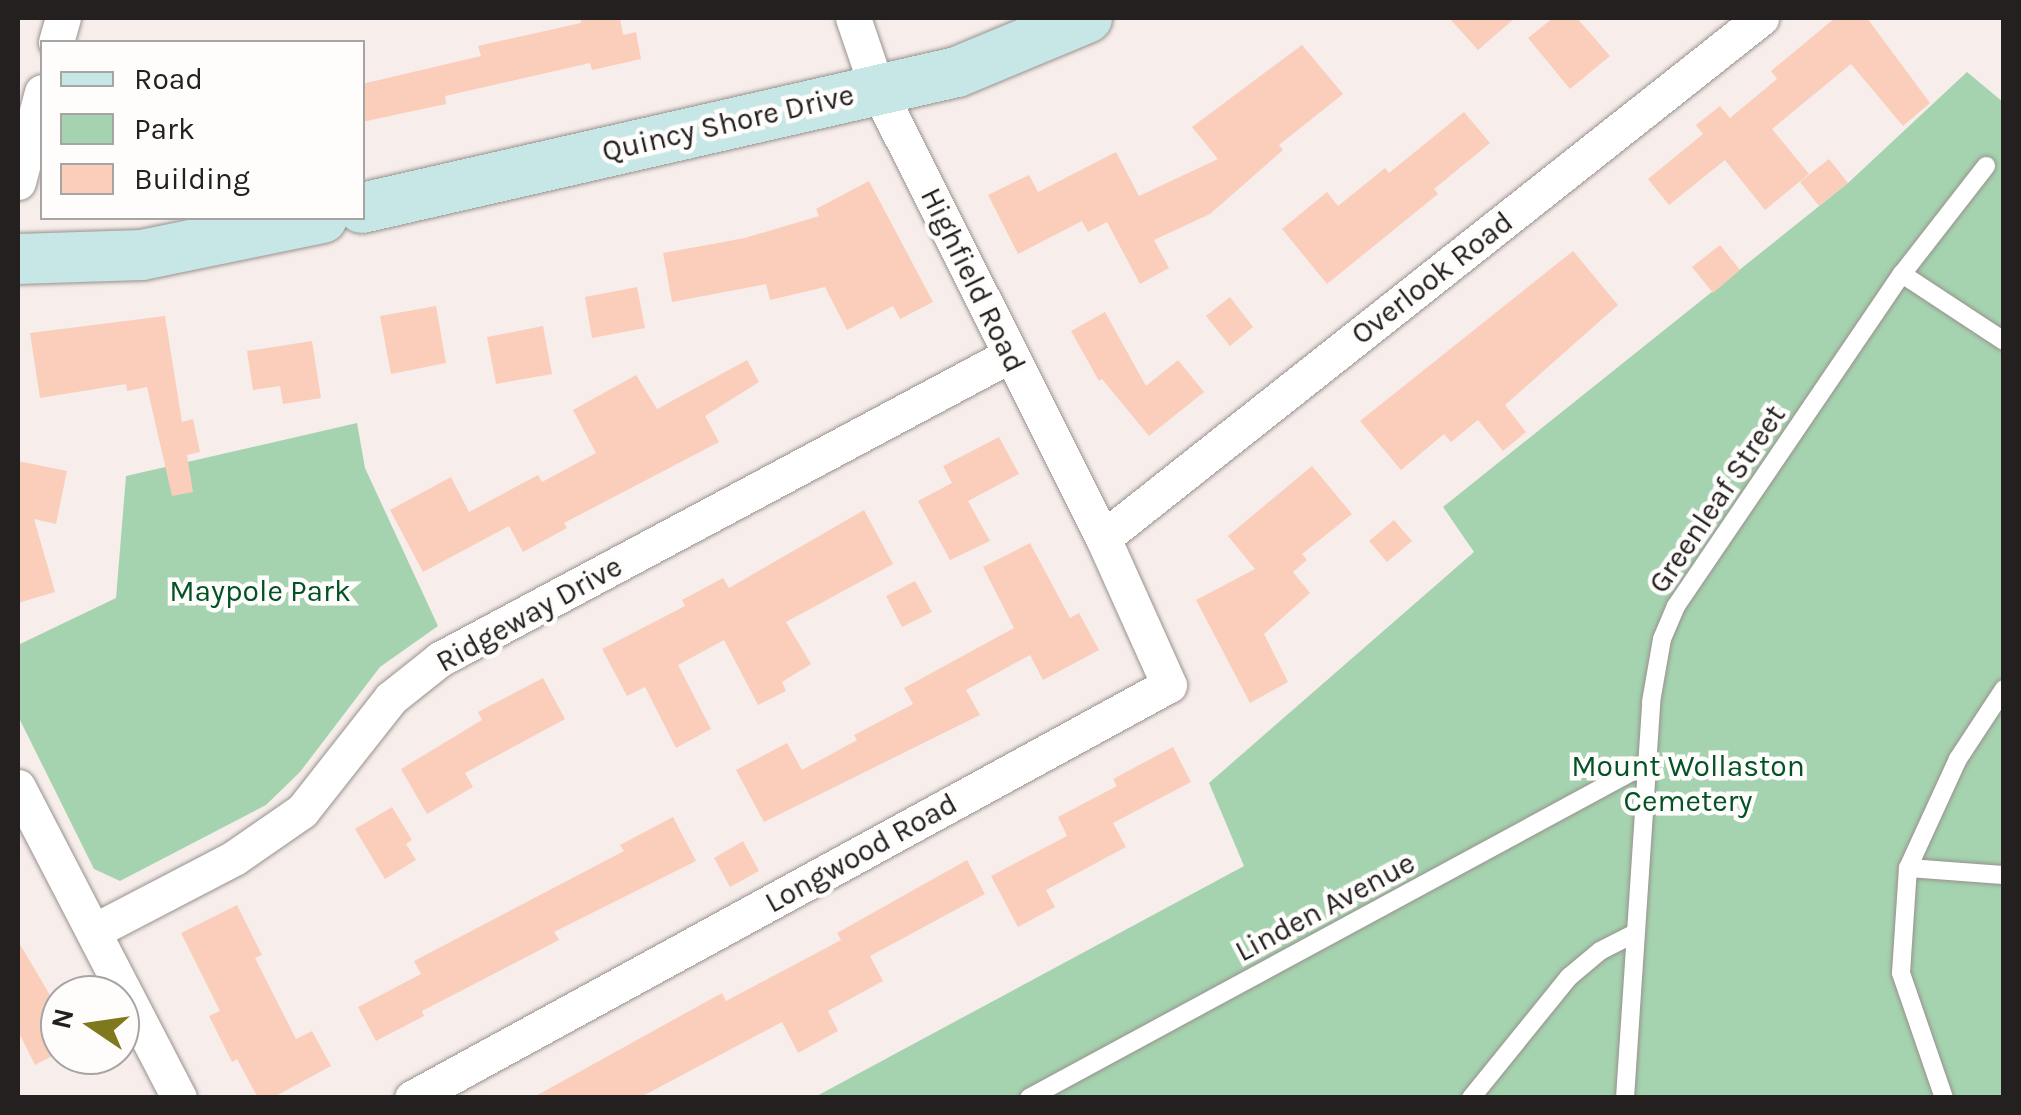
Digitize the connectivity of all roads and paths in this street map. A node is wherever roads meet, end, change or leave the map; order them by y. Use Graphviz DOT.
graph roads {
  1 [pos="853,18"];
  2 [pos="1087,18"];
  3 [pos="1761,18"];
  4 [pos="877,88"];
  5 [pos="40,100"];
  6 [pos="1986,166"];
  7 [pos="18,182"];
  8 [pos="365,207"];
  9 [pos="312,220"];
  10 [pos="18,258"];
  11 [pos="1902,274"];
  12 [pos="2004,341"];
  13 [pos="1010,355"];
  14 [pos="1103,538"];
  15 [pos="2004,689"];
  16 [pos="1646,764"];
  17 [pos="18,786"];
  18 [pos="1908,868"];
  19 [pos="2004,875"];
  20 [pos="94,931"];
  21 [pos="1634,934"];
  22 [pos="179,1098"];
  23 [pos="412,1098"];
  24 [pos="1030,1098"];
  25 [pos="1471,1098"];
  26 [pos="1625,1098"];
  27 [pos="1944,1098"];
  1 -- 4 [label="street, Highfield Road"];
  2 -- 4 [label="main road, Quincy Shore Drive"];
  3 -- 14 [label="street, Overlook Road"];
  4 -- 8 [label="main road, Quincy Shore Drive"];
  4 -- 13 [label="street, Highfield Road"];
  5 -- 7 [label="street"];
  6 -- 11 [label="lane, Greenleaf Street"];
  9 -- 10 [label="main road"];
  11 -- 12 [label="lane"];
  11 -- 16 [label="lane, Greenleaf Street"];
  13 -- 14 [label="street, Highfield Road"];
  13 -- 20 [label="street, Ridgeway Drive"];
  14 -- 23 [label="street, Longwood Road"];
  15 -- 18 [label="lane"];
  16 -- 21 [label="lane, Greenleaf Street"];
  16 -- 24 [label="lane, Linden Avenue"];
  17 -- 20 [label="street"];
  18 -- 19 [label="lane"];
  18 -- 27 [label="lane"];
  20 -- 22 [label="street"];
  21 -- 25 [label="lane"];
  21 -- 26 [label="lane, Greenleaf Street"];
}
